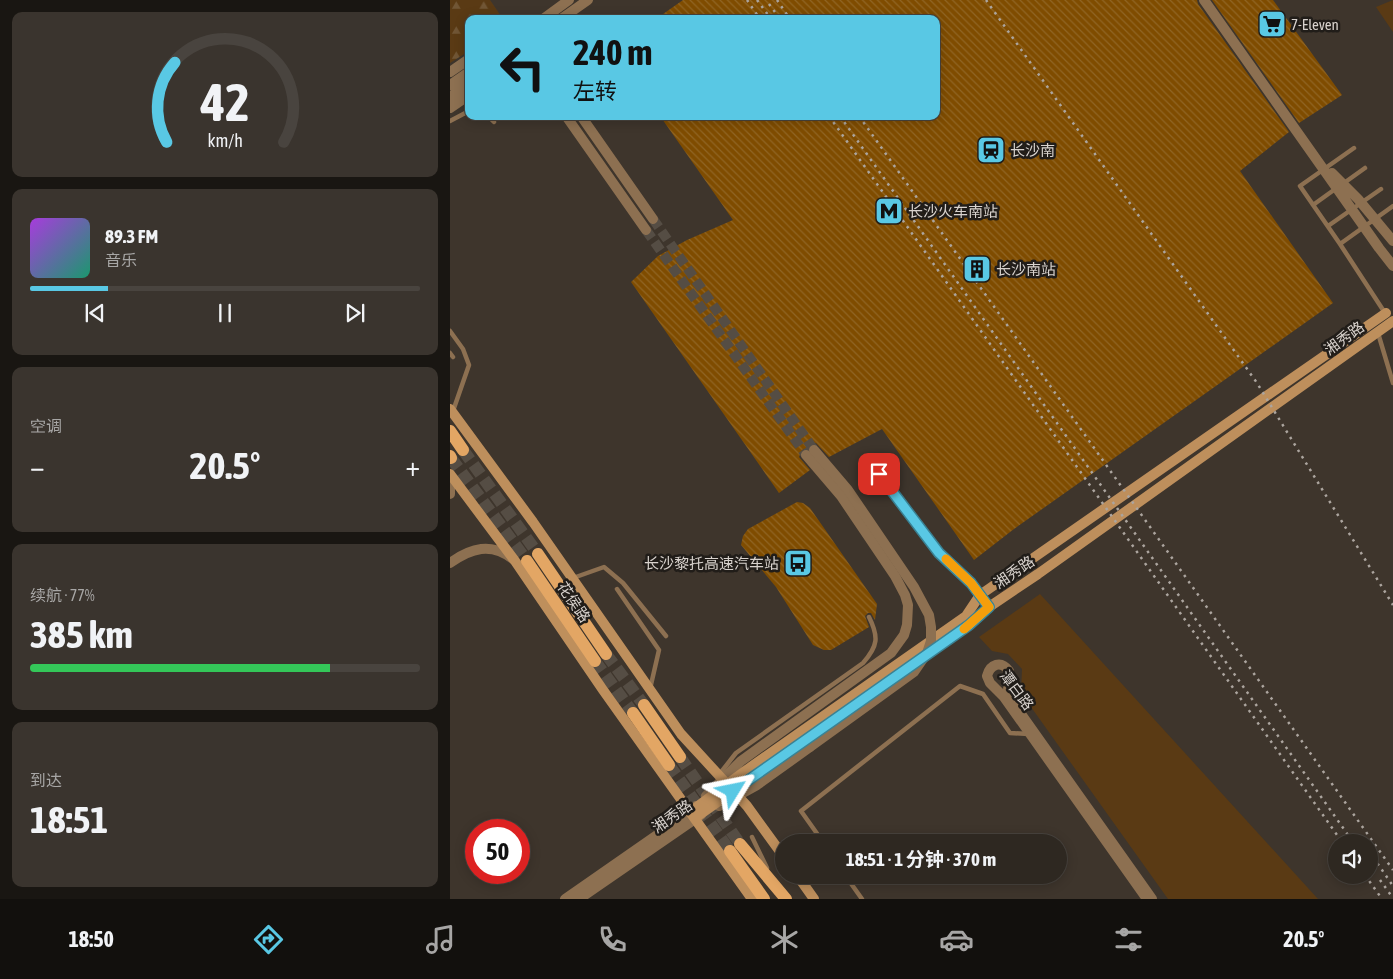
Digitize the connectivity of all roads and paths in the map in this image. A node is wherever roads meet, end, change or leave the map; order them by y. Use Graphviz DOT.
graph roads {
  1 [pos="569,0"];
  2 [pos="588,0"];
  3 [pos="1204,0"];
  4 [pos="548,15"];
  5 [pos="567,15"];
  6 [pos="465,62"];
  7 [pos="450,72"];
  8 [pos="465,75"];
  9 [pos="450,86"];
  10 [pos="465,87"];
  11 [pos="450,97"];
  12 [pos="465,98"];
  13 [pos="450,108"];
  14 [pos="465,113"];
  15 [pos="569,120"];
  16 [pos="584,120"];
  17 [pos="450,121"];
  18 [pos="1354,148"];
  19 [pos="1314,154"];
  20 [pos="1365,168"];
  21 [pos="1381,189"];
  22 [pos="1313,205"];
  23 [pos="1393,206"];
  24 [pos="653,219"];
  25 [pos="1328,226"];
  26 [pos="646,230"];
  27 [pos="1393,241"];
  28 [pos="1340,244"];
  29 [pos="1378,248"];
  30 [pos="1393,256"];
  31 [pos="1393,266"];
  32 [pos="1389,310"];
  33 [pos="1392,322"];
  34 [pos="450,331"];
  35 [pos="1378,332"];
  36 [pos="1393,383"];
  37 [pos="451,410"];
  38 [pos="450,431"];
  39 [pos="463,450"];
  40 [pos="867,458"];
  41 [pos="450,474"];
  42 [pos="450,481"];
  43 [pos="450,494"];
  44 [pos="538,554"];
  45 [pos="521,561"];
  46 [pos="450,563"];
  47 [pos="572,578"];
  48 [pos="617,589"];
  49 [pos="980,595"];
  50 [pos="989,607"];
  51 [pos="869,617"];
  52 [pos="666,636"];
  53 [pos="606,654"];
  54 [pos="595,661"];
  55 [pos="650,690"];
  56 [pos="1032,735"];
  57 [pos="680,757"];
  58 [pos="669,765"];
  59 [pos="728,785"];
  60 [pos="692,815"];
  61 [pos="817,834"];
  62 [pos="752,836"];
  63 [pos="775,845"];
  64 [pos="803,884"];
  65 [pos="851,884"];
  66 [pos="776,885"];
  67 [pos="565,899"];
  68 [pos="578,899"];
  69 [pos="752,899"];
  70 [pos="764,899"];
  71 [pos="786,899"];
  72 [pos="814,899"];
  73 [pos="862,899"];
  74 [pos="1147,899"];
  75 [pos="1152,899"];
  1 -- 4 [label="street"];
  2 -- 5 [label="street"];
  3 -- 19 [label="street, bridge"];
  6 -- 7 [label="street"];
  8 -- 9 [label="street"];
  10 -- 11 [label="street"];
  12 -- 13 [label="street"];
  14 -- 17 [label="lane"];
  15 -- 26 [label="street"];
  16 -- 24 [label="street"];
  18 -- 22 [label="lane"];
  19 -- 27 [label="street, bridge"];
  19 -- 29 [label="street, bridge"];
  20 -- 22 [label="lane"];
  21 -- 25 [label="lane"];
  22 -- 25 [label="lane"];
  23 -- 28 [label="lane"];
  25 -- 28 [label="lane"];
  28 -- 32 [label="lane"];
  29 -- 30 [label="street, bridge"];
  29 -- 31 [label="street, bridge"];
  32 -- 33 [label="lane"];
  32 -- 49 [label="main road"];
  33 -- 35 [label="main road, 湘秀路"];
  34 -- 37 [label="lane"];
  35 -- 36 [label="lane"];
  35 -- 50 [label="main road, 湘秀路"];
  37 -- 47 [label="main road"];
  38 -- 39 [label="main road"];
  40 -- 49 [label="lane"];
  41 -- 45 [label="main road"];
  42 -- 43 [label="street"];
  44 -- 53 [label="main road, 花侯路"];
  45 -- 46 [label="street"];
  45 -- 54 [label="main road, 花侯路"];
  45 -- 60 [label="main road"];
  47 -- 52 [label="lane"];
  47 -- 55 [label="main road"];
  48 -- 55 [label="lane"];
  49 -- 50 [label="lane"];
  49 -- 59 [label="main road"];
  50 -- 59 [label="main road, 湘秀路"];
  51 -- 59 [label="lane"];
  55 -- 59 [label="main road"];
  56 -- 56 [label="street, 潭白路"];
  56 -- 61 [label="lane"];
  56 -- 74 [label="street, 潭白路"];
  56 -- 75 [label="street, 潭白路"];
  57 -- 58 [label="main road"];
  59 -- 59 [label="street, bridge"];
  59 -- 60 [label="street"];
  59 -- 60 [label="main road"];
  59 -- 63 [label="main road"];
  60 -- 67 [label="street, 湘秀路"];
  60 -- 68 [label="street, 湘秀路"];
  60 -- 69 [label="main road"];
  62 -- 66 [label="lane"];
  64 -- 72 [label="main road"];
  65 -- 73 [label="lane"];
  66 -- 70 [label="main road"];
  66 -- 71 [label="main road"];
}
